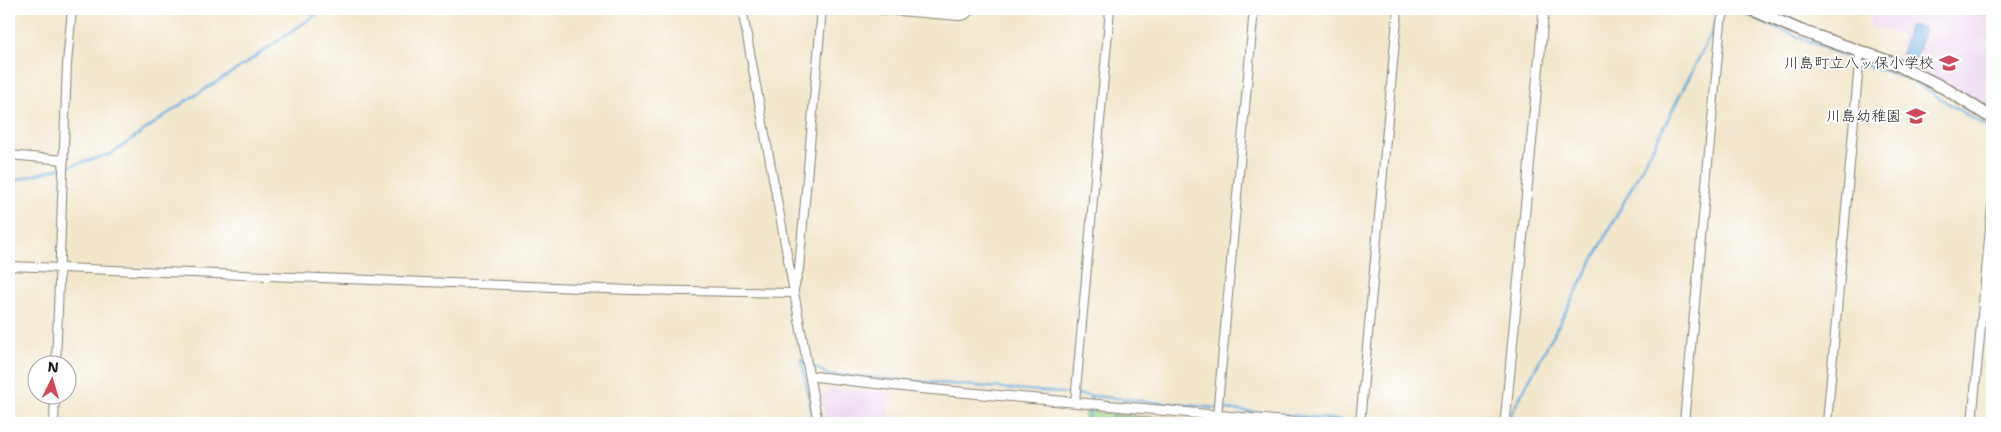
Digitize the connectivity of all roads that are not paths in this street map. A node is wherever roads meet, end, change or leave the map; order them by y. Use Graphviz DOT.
graph roads {
  1 [pos="72,9"];
  2 [pos="742,9"];
  3 [pos="822,9"];
  4 [pos="874,9"];
  5 [pos="972,9"];
  6 [pos="1110,9"];
  7 [pos="1254,9"];
  8 [pos="1398,9"];
  9 [pos="1544,9"];
  10 [pos="1726,9"];
  11 [pos="1751,9"];
  12 [pos="917,10"];
  13 [pos="1860,52"];
  14 [pos="1992,118"];
  15 [pos="9,155"];
  16 [pos="64,160"];
  17 [pos="1992,206"];
  18 [pos="9,266"];
  19 [pos="60,268"];
  20 [pos="793,293"];
  21 [pos="56,354"];
  22 [pos="811,376"];
  23 [pos="1075,402"];
  24 [pos="55,404"];
  25 [pos="1217,416"];
  26 [pos="54,423"];
  27 [pos="818,423"];
  28 [pos="1303,423"];
  29 [pos="1360,423"];
  30 [pos="1505,423"];
  31 [pos="1684,423"];
  32 [pos="1827,423"];
  33 [pos="1972,423"];
  1 -- 16 [label="street"];
  2 -- 20 [label="street"];
  3 -- 20 [label="street"];
  4 -- 12 [label="street"];
  5 -- 12 [label="street"];
  6 -- 23 [label="street"];
  7 -- 25 [label="street"];
  8 -- 29 [label="street"];
  9 -- 30 [label="street"];
  10 -- 31 [label="street"];
  11 -- 13 [label="main road"];
  13 -- 14 [label="main road"];
  13 -- 32 [label="street"];
  15 -- 16 [label="street"];
  16 -- 19 [label="street"];
  17 -- 33 [label="street"];
  18 -- 19 [label="street"];
  19 -- 20 [label="street"];
  19 -- 21 [label="street"];
  20 -- 22 [label="street"];
  22 -- 23 [label="street"];
  22 -- 27 [label="street"];
  23 -- 25 [label="street"];
  24 -- 26 [label="street"];
  25 -- 28 [label="street"];
}
